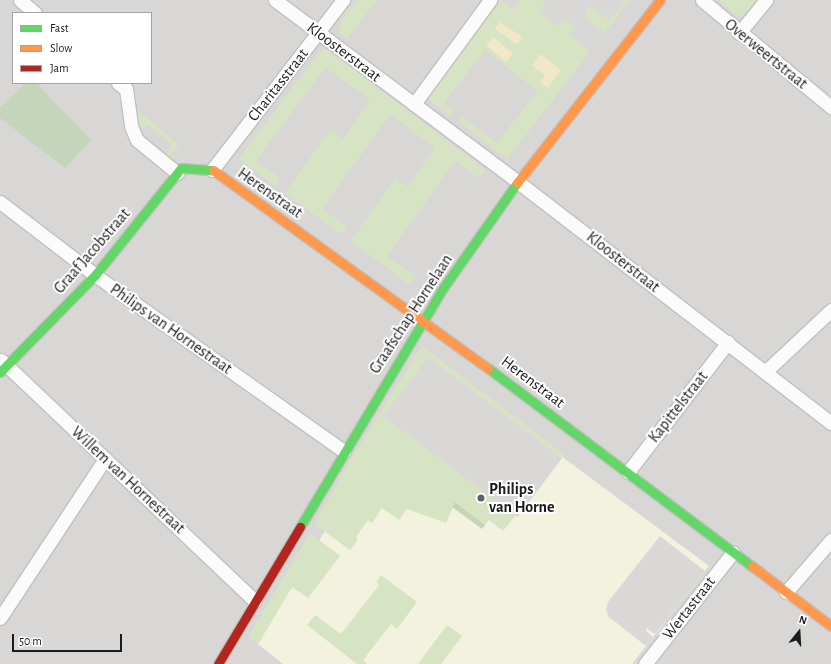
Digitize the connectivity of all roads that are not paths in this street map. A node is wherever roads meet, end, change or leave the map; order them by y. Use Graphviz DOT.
graph roads {
  1 [pos="20,0"];
  2 [pos="275,0"];
  3 [pos="343,0"];
  4 [pos="490,0"];
  5 [pos="660,0"];
  6 [pos="702,0"];
  7 [pos="766,0"];
  8 [pos="34,12"];
  9 [pos="319,33"];
  10 [pos="739,33"];
  11 [pos="119,84"];
  12 [pos="414,104"];
  13 [pos="831,107"];
  14 [pos="212,170"];
  15 [pos="177,173"];
  16 [pos="518,182"];
  17 [pos="0,202"];
  18 [pos="95,275"];
  19 [pos="831,310"];
  20 [pos="423,320"];
  21 [pos="728,342"];
  22 [pos="2,366"];
  23 [pos="765,372"];
  24 [pos="831,423"];
  25 [pos="344,451"];
  26 [pos="105,459"];
  27 [pos="628,472"];
  28 [pos="831,540"];
  29 [pos="734,552"];
  30 [pos="786,592"];
  31 [pos="256,601"];
  32 [pos="0,618"];
  33 [pos="831,626"];
  34 [pos="646,663"];
  35 [pos="218,664"];
  1 -- 8 [label="street"];
  2 -- 9 [label="street, Kloosterstraat"];
  3 -- 9 [label="street, Charitasstraat"];
  4 -- 12 [label="street"];
  5 -- 16 [label="street, Graafschap Hornelaan"];
  6 -- 10 [label="street, Overweertstraat"];
  7 -- 10 [label="street"];
  9 -- 12 [label="street, Kloosterstraat"];
  9 -- 14 [label="street, Charitasstraat"];
  10 -- 13 [label="street, Overweertstraat"];
  11 -- 15 [label="street"];
  12 -- 16 [label="street, Kloosterstraat"];
  14 -- 15 [label="street"];
  14 -- 20 [label="street, Herenstraat"];
  15 -- 18 [label="street, Graaf Jacobstraat"];
  16 -- 20 [label="street, Graafschap Hornelaan"];
  16 -- 21 [label="street, Kloosterstraat"];
  17 -- 18 [label="street, Philips van Hornestraat"];
  18 -- 22 [label="street, Graaf Jacobstraat"];
  18 -- 25 [label="street, Philips van Hornestraat"];
  19 -- 23 [label="street"];
  20 -- 25 [label="street, Graafschap Hornelaan"];
  20 -- 27 [label="street, Herenstraat"];
  21 -- 23 [label="street, Kloosterstraat"];
  21 -- 27 [label="street, Kapittelstraat"];
  22 -- 26 [label="street, Willem van Hornestraat"];
  23 -- 24 [label="street, Kloosterstraat"];
  25 -- 31 [label="street, Graafschap Hornelaan"];
  26 -- 31 [label="street, Willem van Hornestraat"];
  26 -- 32 [label="street"];
  27 -- 29 [label="street, Herenstraat"];
  28 -- 30 [label="street"];
  29 -- 30 [label="street, Herenstraat"];
  29 -- 34 [label="street, Wertastraat"];
  30 -- 33 [label="street, Herenstraat"];
  31 -- 35 [label="street, Graafschap Hornelaan"];
}
